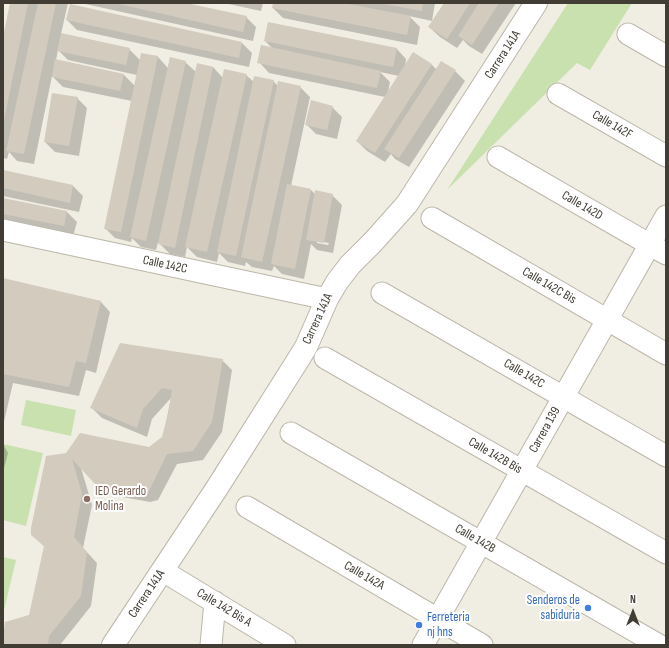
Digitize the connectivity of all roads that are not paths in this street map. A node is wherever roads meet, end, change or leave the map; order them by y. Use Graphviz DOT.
graph roads {
  1 [pos="536,3"];
  2 [pos="628,34"];
  3 [pos="666,56"];
  4 [pos="558,94"];
  5 [pos="666,156"];
  6 [pos="498,157"];
  7 [pos="666,216"];
  8 [pos="432,218"];
  9 [pos="3,230"];
  10 [pos="658,250"];
  11 [pos="382,293"];
  12 [pos="327,299"];
  13 [pos="607,320"];
  14 [pos="666,354"];
  15 [pos="325,358"];
  16 [pos="563,397"];
  17 [pos="290,433"];
  18 [pos="666,456"];
  19 [pos="522,471"];
  20 [pos="246,508"];
  21 [pos="481,543"];
  22 [pos="666,553"];
  23 [pos="163,571"];
  24 [pos="215,602"];
  25 [pos="438,619"];
  26 [pos="113,645"];
  27 [pos="211,645"];
  28 [pos="285,645"];
  29 [pos="423,645"];
  30 [pos="482,645"];
  31 [pos="659,645"];
  1 -- 12 [label="street, Carrera 141A"];
  2 -- 3 [label="street"];
  4 -- 5 [label="street, Calle 142F"];
  6 -- 10 [label="street, Calle 142D"];
  7 -- 10 [label="street, Carrera 139"];
  8 -- 13 [label="street, Calle 142C Bis"];
  9 -- 12 [label="street, Calle 142C"];
  10 -- 13 [label="street, Carrera 139"];
  11 -- 16 [label="street, Calle 142C"];
  12 -- 23 [label="street, Carrera 141A"];
  13 -- 14 [label="street, Calle 142C Bis"];
  13 -- 16 [label="street, Carrera 139"];
  15 -- 19 [label="street, Calle 142B Bis"];
  16 -- 18 [label="street, Calle 142C"];
  16 -- 19 [label="street, Carrera 139"];
  17 -- 21 [label="street, Calle 142B"];
  19 -- 21 [label="street, Carrera 139"];
  19 -- 22 [label="street, Calle 142B Bis"];
  20 -- 25 [label="street, Calle 142A"];
  21 -- 25 [label="street, Carrera 139"];
  21 -- 31 [label="street, Calle 142B"];
  23 -- 24 [label="street, Calle 142 Bis A"];
  23 -- 26 [label="street, Carrera 141A"];
  24 -- 27 [label="street"];
  24 -- 28 [label="street, Calle 142 Bis A"];
  25 -- 29 [label="street, Carrera 139"];
  25 -- 30 [label="street, Calle 142A"];
}
